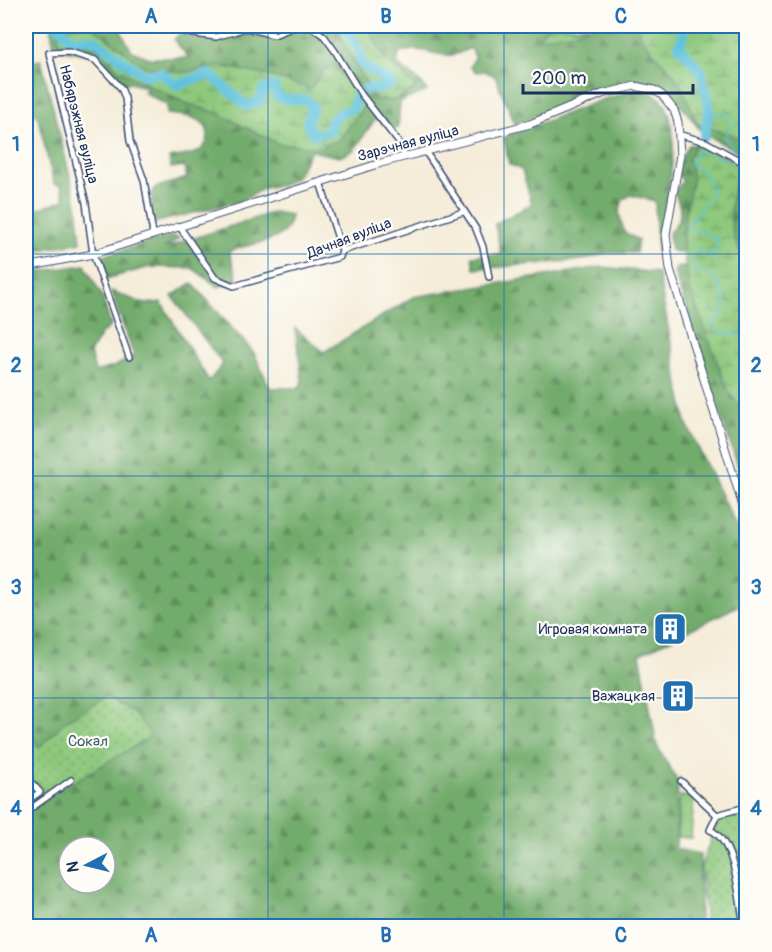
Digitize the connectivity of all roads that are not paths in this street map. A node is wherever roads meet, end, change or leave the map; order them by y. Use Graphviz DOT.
graph roads {
  1 [pos="180,26"];
  2 [pos="296,26"];
  3 [pos="310,26"];
  4 [pos="681,135"];
  5 [pos="425,151"];
  6 [pos="405,156"];
  7 [pos="747,164"];
  8 [pos="320,182"];
  9 [pos="463,212"];
  10 [pos="179,226"];
  11 [pos="153,234"];
  12 [pos="342,251"];
  13 [pos="93,254"];
  14 [pos="26,267"];
  15 [pos="489,277"];
  16 [pos="129,357"];
  17 [pos="747,516"];
  18 [pos="26,777"];
  19 [pos="71,780"];
  20 [pos="681,781"];
  21 [pos="26,802"];
  22 [pos="747,807"];
  23 [pos="26,812"];
  24 [pos="717,815"];
  25 [pos="744,927"];
  1 -- 2 [label="street"];
  3 -- 6 [label="street"];
  4 -- 5 [label="street, Зарэчная вуліца"];
  4 -- 7 [label="street"];
  4 -- 17 [label="street"];
  5 -- 6 [label="street, Зарэчная вуліца"];
  5 -- 9 [label="street"];
  6 -- 8 [label="street, Зарэчная вуліца"];
  8 -- 10 [label="street, Зарэчная вуліца"];
  8 -- 12 [label="street"];
  9 -- 12 [label="street, Дачная вуліца"];
  9 -- 15 [label="street"];
  10 -- 11 [label="street, Зарэчная вуліца"];
  10 -- 12 [label="street, Дачная вуліца"];
  11 -- 13 [label="street, Зарэчная вуліца"];
  11 -- 13 [label="street, Набярэжная вуліца"];
  13 -- 14 [label="street, Зарэчная вуліца"];
  13 -- 16 [label="street, Набярэжная вуліца"];
  18 -- 21 [label="street"];
  19 -- 23 [label="street"];
  20 -- 24 [label="street"];
  22 -- 24 [label="street"];
  24 -- 25 [label="street"];
}
